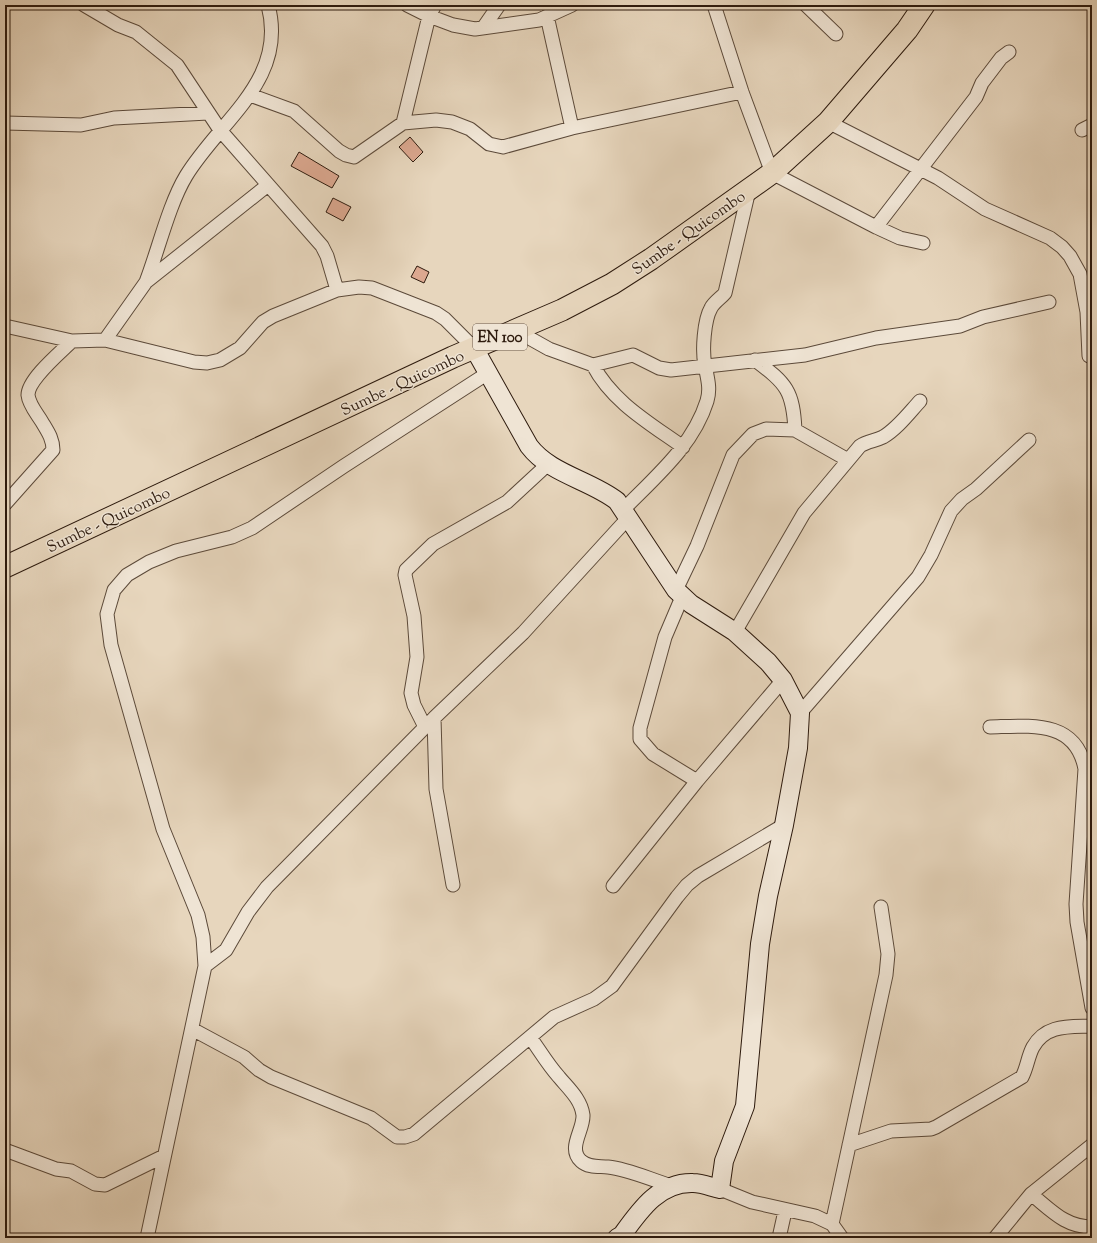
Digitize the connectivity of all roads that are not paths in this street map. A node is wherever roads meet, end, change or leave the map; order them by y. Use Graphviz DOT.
graph roads {
  1 [pos="84,5"];
  2 [pos="268,5"];
  3 [pos="407,5"];
  4 [pos="499,5"];
  5 [pos="572,5"];
  6 [pos="714,5"];
  7 [pos="806,5"];
  8 [pos="911,5"];
  9 [pos="924,5"];
  10 [pos="432,11"];
  11 [pos="547,16"];
  12 [pos="483,28"];
  13 [pos="907,30"];
  14 [pos="836,34"];
  15 [pos="1009,52"];
  16 [pos="742,92"];
  17 [pos="250,95"];
  18 [pos="208,113"];
  19 [pos="403,122"];
  20 [pos="828,122"];
  21 [pos="5,123"];
  22 [pos="572,128"];
  23 [pos="220,130"];
  24 [pos="920,170"];
  25 [pos="772,172"];
  26 [pos="268,185"];
  27 [pos="749,190"];
  28 [pos="876,227"];
  29 [pos="923,243"];
  30 [pos="146,282"];
  31 [pos="337,290"];
  32 [pos="1049,302"];
  33 [pos="1089,312"];
  34 [pos="5,326"];
  35 [pos="515,330"];
  36 [pos="106,340"];
  37 [pos="72,341"];
  38 [pos="474,348"];
  39 [pos="1089,356"];
  40 [pos="755,360"];
  41 [pos="593,365"];
  42 [pos="705,366"];
  43 [pos="488,373"];
  44 [pos="920,401"];
  45 [pos="795,430"];
  46 [pos="1029,440"];
  47 [pos="684,447"];
  48 [pos="848,460"];
  49 [pos="548,465"];
  50 [pos="5,504"];
  51 [pos="626,514"];
  52 [pos="5,567"];
  53 [pos="679,594"];
  54 [pos="735,632"];
  55 [pos="783,680"];
  56 [pos="800,713"];
  57 [pos="430,722"];
  58 [pos="990,726"];
  59 [pos="697,781"];
  60 [pos="784,825"];
  61 [pos="453,885"];
  62 [pos="613,886"];
  63 [pos="881,907"];
  64 [pos="205,966"];
  65 [pos="1092,1008"];
  66 [pos="1092,1026"];
  67 [pos="192,1029"];
  68 [pos="530,1037"];
  69 [pos="849,1145"];
  70 [pos="1091,1146"];
  71 [pos="5,1150"];
  72 [pos="164,1156"];
  73 [pos="672,1186"];
  74 [pos="720,1189"];
  75 [pos="1031,1194"];
  76 [pos="785,1211"];
  77 [pos="832,1224"];
  78 [pos="1092,1227"];
  79 [pos="147,1238"];
  80 [pos="617,1238"];
  81 [pos="779,1238"];
  82 [pos="842,1238"];
  83 [pos="995,1238"];
  1 -- 18 [label="street"];
  2 -- 17 [label="street"];
  3 -- 10 [label="street"];
  4 -- 12 [label="street"];
  5 -- 11 [label="street"];
  6 -- 16 [label="street"];
  7 -- 14 [label="street"];
  8 -- 13 [label="street"];
  9 -- 13 [label="main road, Sumbe - Quicombo / EN 100"];
  10 -- 12 [label="street"];
  10 -- 19 [label="street"];
  11 -- 12 [label="street"];
  11 -- 22 [label="street"];
  13 -- 20 [label="main road, Sumbe - Quicombo / EN 100"];
  15 -- 24 [label="street"];
  16 -- 22 [label="street"];
  16 -- 25 [label="street"];
  17 -- 19 [label="street"];
  17 -- 23 [label="street"];
  18 -- 21 [label="street"];
  18 -- 23 [label="street"];
  19 -- 22 [label="street"];
  20 -- 24 [label="street"];
  20 -- 25 [label="main road, Sumbe - Quicombo / EN 100"];
  23 -- 26 [label="street"];
  23 -- 30 [label="street"];
  24 -- 28 [label="street"];
  24 -- 33 [label="street"];
  25 -- 27 [label="main road, Sumbe - Quicombo / EN 100"];
  25 -- 28 [label="street"];
  26 -- 30 [label="street"];
  26 -- 31 [label="street"];
  27 -- 35 [label="main road, Sumbe - Quicombo / EN 100"];
  27 -- 42 [label="street"];
  28 -- 29 [label="street"];
  30 -- 36 [label="street"];
  31 -- 36 [label="street"];
  31 -- 38 [label="street"];
  32 -- 40 [label="street"];
  33 -- 39 [label="street"];
  34 -- 37 [label="street"];
  35 -- 38 [label="main road, Sumbe - Quicombo / EN 100"];
  35 -- 41 [label="street"];
  36 -- 37 [label="street"];
  37 -- 50 [label="street"];
  38 -- 43 [label="street"];
  38 -- 52 [label="main road, Sumbe - Quicombo / EN 100"];
  40 -- 42 [label="street"];
  40 -- 45 [label="street"];
  41 -- 42 [label="street"];
  41 -- 47 [label="street"];
  42 -- 47 [label="street"];
  43 -- 49 [label="street"];
  43 -- 64 [label="street"];
  44 -- 48 [label="street"];
  45 -- 48 [label="street"];
  45 -- 53 [label="street"];
  46 -- 56 [label="street"];
  47 -- 51 [label="street"];
  48 -- 54 [label="street"];
  49 -- 51 [label="street"];
  49 -- 57 [label="street"];
  51 -- 53 [label="street"];
  51 -- 57 [label="street"];
  53 -- 54 [label="street"];
  53 -- 59 [label="street"];
  54 -- 55 [label="street"];
  55 -- 56 [label="street"];
  55 -- 59 [label="street"];
  56 -- 60 [label="street"];
  57 -- 61 [label="street"];
  57 -- 64 [label="street"];
  58 -- 65 [label="street"];
  59 -- 62 [label="street"];
  60 -- 68 [label="street"];
  60 -- 74 [label="street"];
  63 -- 69 [label="street"];
  64 -- 67 [label="street"];
  66 -- 69 [label="street"];
  67 -- 68 [label="street"];
  67 -- 72 [label="street"];
  68 -- 73 [label="street"];
  69 -- 77 [label="street"];
  70 -- 75 [label="street"];
  71 -- 72 [label="street"];
  72 -- 79 [label="street"];
  73 -- 74 [label="street"];
  73 -- 80 [label="street"];
  74 -- 76 [label="street"];
  75 -- 78 [label="street"];
  75 -- 83 [label="street"];
  76 -- 77 [label="street"];
  76 -- 81 [label="street"];
  77 -- 82 [label="street"];
}
